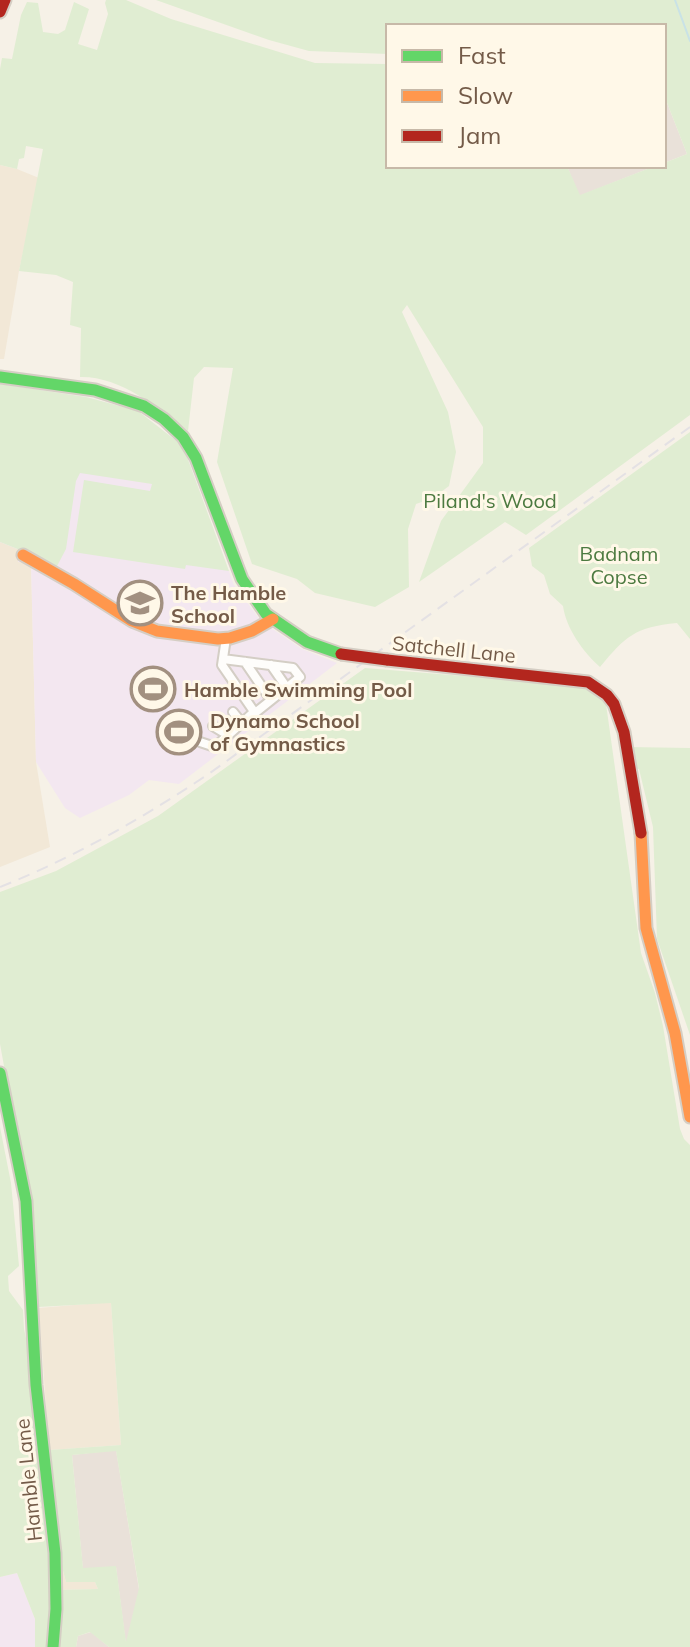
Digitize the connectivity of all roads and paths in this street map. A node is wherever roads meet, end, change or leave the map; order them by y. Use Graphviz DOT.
graph roads {
  1 [pos="5,0"];
  2 [pos="0,12"];
  3 [pos="0,377"];
  4 [pos="23,555"];
  5 [pos="273,619"];
  6 [pos="226,638"];
  7 [pos="223,659"];
  8 [pos="245,662"];
  9 [pos="271,665"];
  10 [pos="287,688"];
  11 [pos="271,700"];
  12 [pos="233,712"];
  13 [pos="254,712"];
  14 [pos="242,723"];
  15 [pos="213,726"];
  16 [pos="228,735"];
  17 [pos="200,742"];
  18 [pos="0,1073"];
  19 [pos="690,1117"];
  20 [pos="53,1647"];
  1 -- 2 [label="street"];
  3 -- 5 [label="street, Satchell Lane"];
  4 -- 6 [label="street"];
  5 -- 6 [label="street"];
  5 -- 19 [label="street, Satchell Lane, bridge"];
  6 -- 7 [label="street"];
  7 -- 8 [label="street"];
  7 -- 13 [label="street"];
  8 -- 9 [label="street"];
  8 -- 11 [label="street"];
  9 -- 10 [label="street"];
  9 -- 10 [label="street"];
  10 -- 11 [label="street"];
  11 -- 13 [label="street"];
  12 -- 14 [label="street"];
  13 -- 14 [label="street"];
  14 -- 16 [label="street"];
  15 -- 16 [label="street"];
  16 -- 17 [label="street"];
  18 -- 20 [label="street, Hamble Lane"];
}
